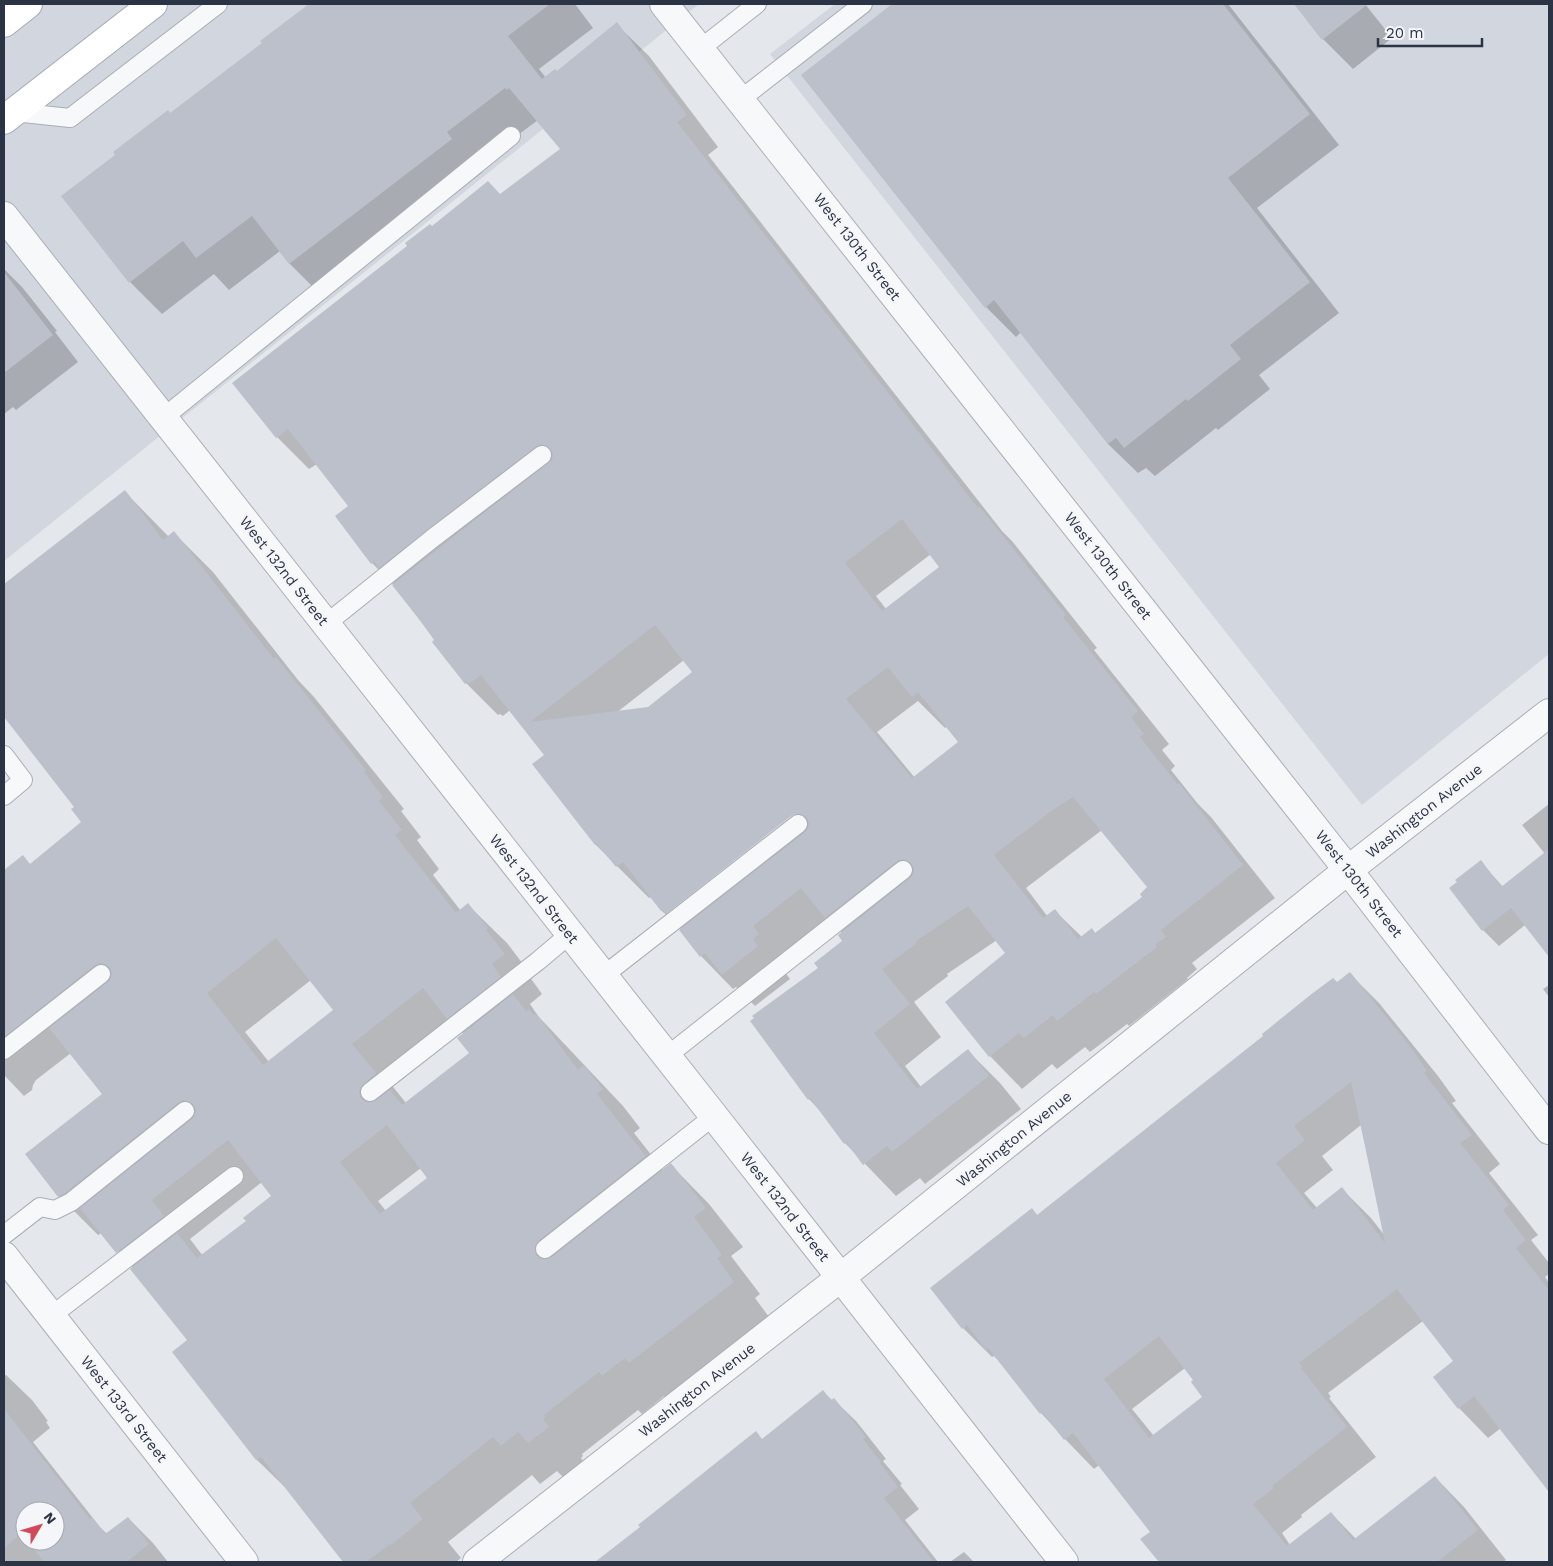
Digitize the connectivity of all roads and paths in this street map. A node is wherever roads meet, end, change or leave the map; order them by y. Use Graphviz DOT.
graph roads {
  1 [pos="28,4"];
  2 [pos="152,4"];
  3 [pos="218,4"];
  4 [pos="664,4"];
  5 [pos="757,4"];
  6 [pos="863,4"];
  7 [pos="4,24"];
  8 [pos="700,49"];
  9 [pos="741,99"];
  10 [pos="9,116"];
  11 [pos="511,136"];
  12 [pos="4,216"];
  13 [pos="163,418"];
  14 [pos="542,455"];
  15 [pos="326,624"];
  16 [pos="1549,713"];
  17 [pos="4,755"];
  18 [pos="4,796"];
  19 [pos="798,824"];
  20 [pos="904,870"];
  21 [pos="1348,870"];
  22 [pos="570,934"];
  23 [pos="101,974"];
  24 [pos="603,976"];
  25 [pos="4,1050"];
  26 [pos="667,1056"];
  27 [pos="370,1092"];
  28 [pos="185,1111"];
  29 [pos="714,1116"];
  30 [pos="1549,1130"];
  31 [pos="234,1176"];
  32 [pos="4,1235"];
  33 [pos="545,1249"];
  34 [pos="4,1256"];
  35 [pos="840,1278"];
  36 [pos="51,1316"];
  37 [pos="244,1562"];
  38 [pos="477,1562"];
  39 [pos="1064,1562"];
  1 -- 7 [label="main road"];
  2 -- 10 [label="main road"];
  3 -- 10 [label="lane"];
  4 -- 8 [label="street, West 130th Street"];
  5 -- 8 [label="lane"];
  6 -- 9 [label="lane"];
  8 -- 9 [label="street, West 130th Street"];
  9 -- 21 [label="street, West 130th Street"];
  11 -- 13 [label="lane"];
  12 -- 13 [label="street, West 132nd Street"];
  13 -- 15 [label="street, West 132nd Street"];
  14 -- 15 [label="lane"];
  15 -- 22 [label="street, West 132nd Street"];
  16 -- 21 [label="street, Washington Avenue"];
  17 -- 18 [label="lane"];
  19 -- 24 [label="lane"];
  20 -- 26 [label="lane"];
  21 -- 30 [label="street, West 130th Street"];
  21 -- 35 [label="street, Washington Avenue"];
  22 -- 24 [label="street, West 132nd Street"];
  22 -- 27 [label="lane"];
  23 -- 25 [label="lane"];
  24 -- 26 [label="street, West 132nd Street"];
  26 -- 29 [label="street, West 132nd Street"];
  28 -- 32 [label="lane"];
  29 -- 33 [label="lane"];
  29 -- 35 [label="street, West 132nd Street"];
  31 -- 36 [label="lane"];
  34 -- 36 [label="street, West 133rd Street"];
  35 -- 38 [label="street, Washington Avenue"];
  35 -- 39 [label="street, West 132nd Street"];
  36 -- 37 [label="street, West 133rd Street"];
}
